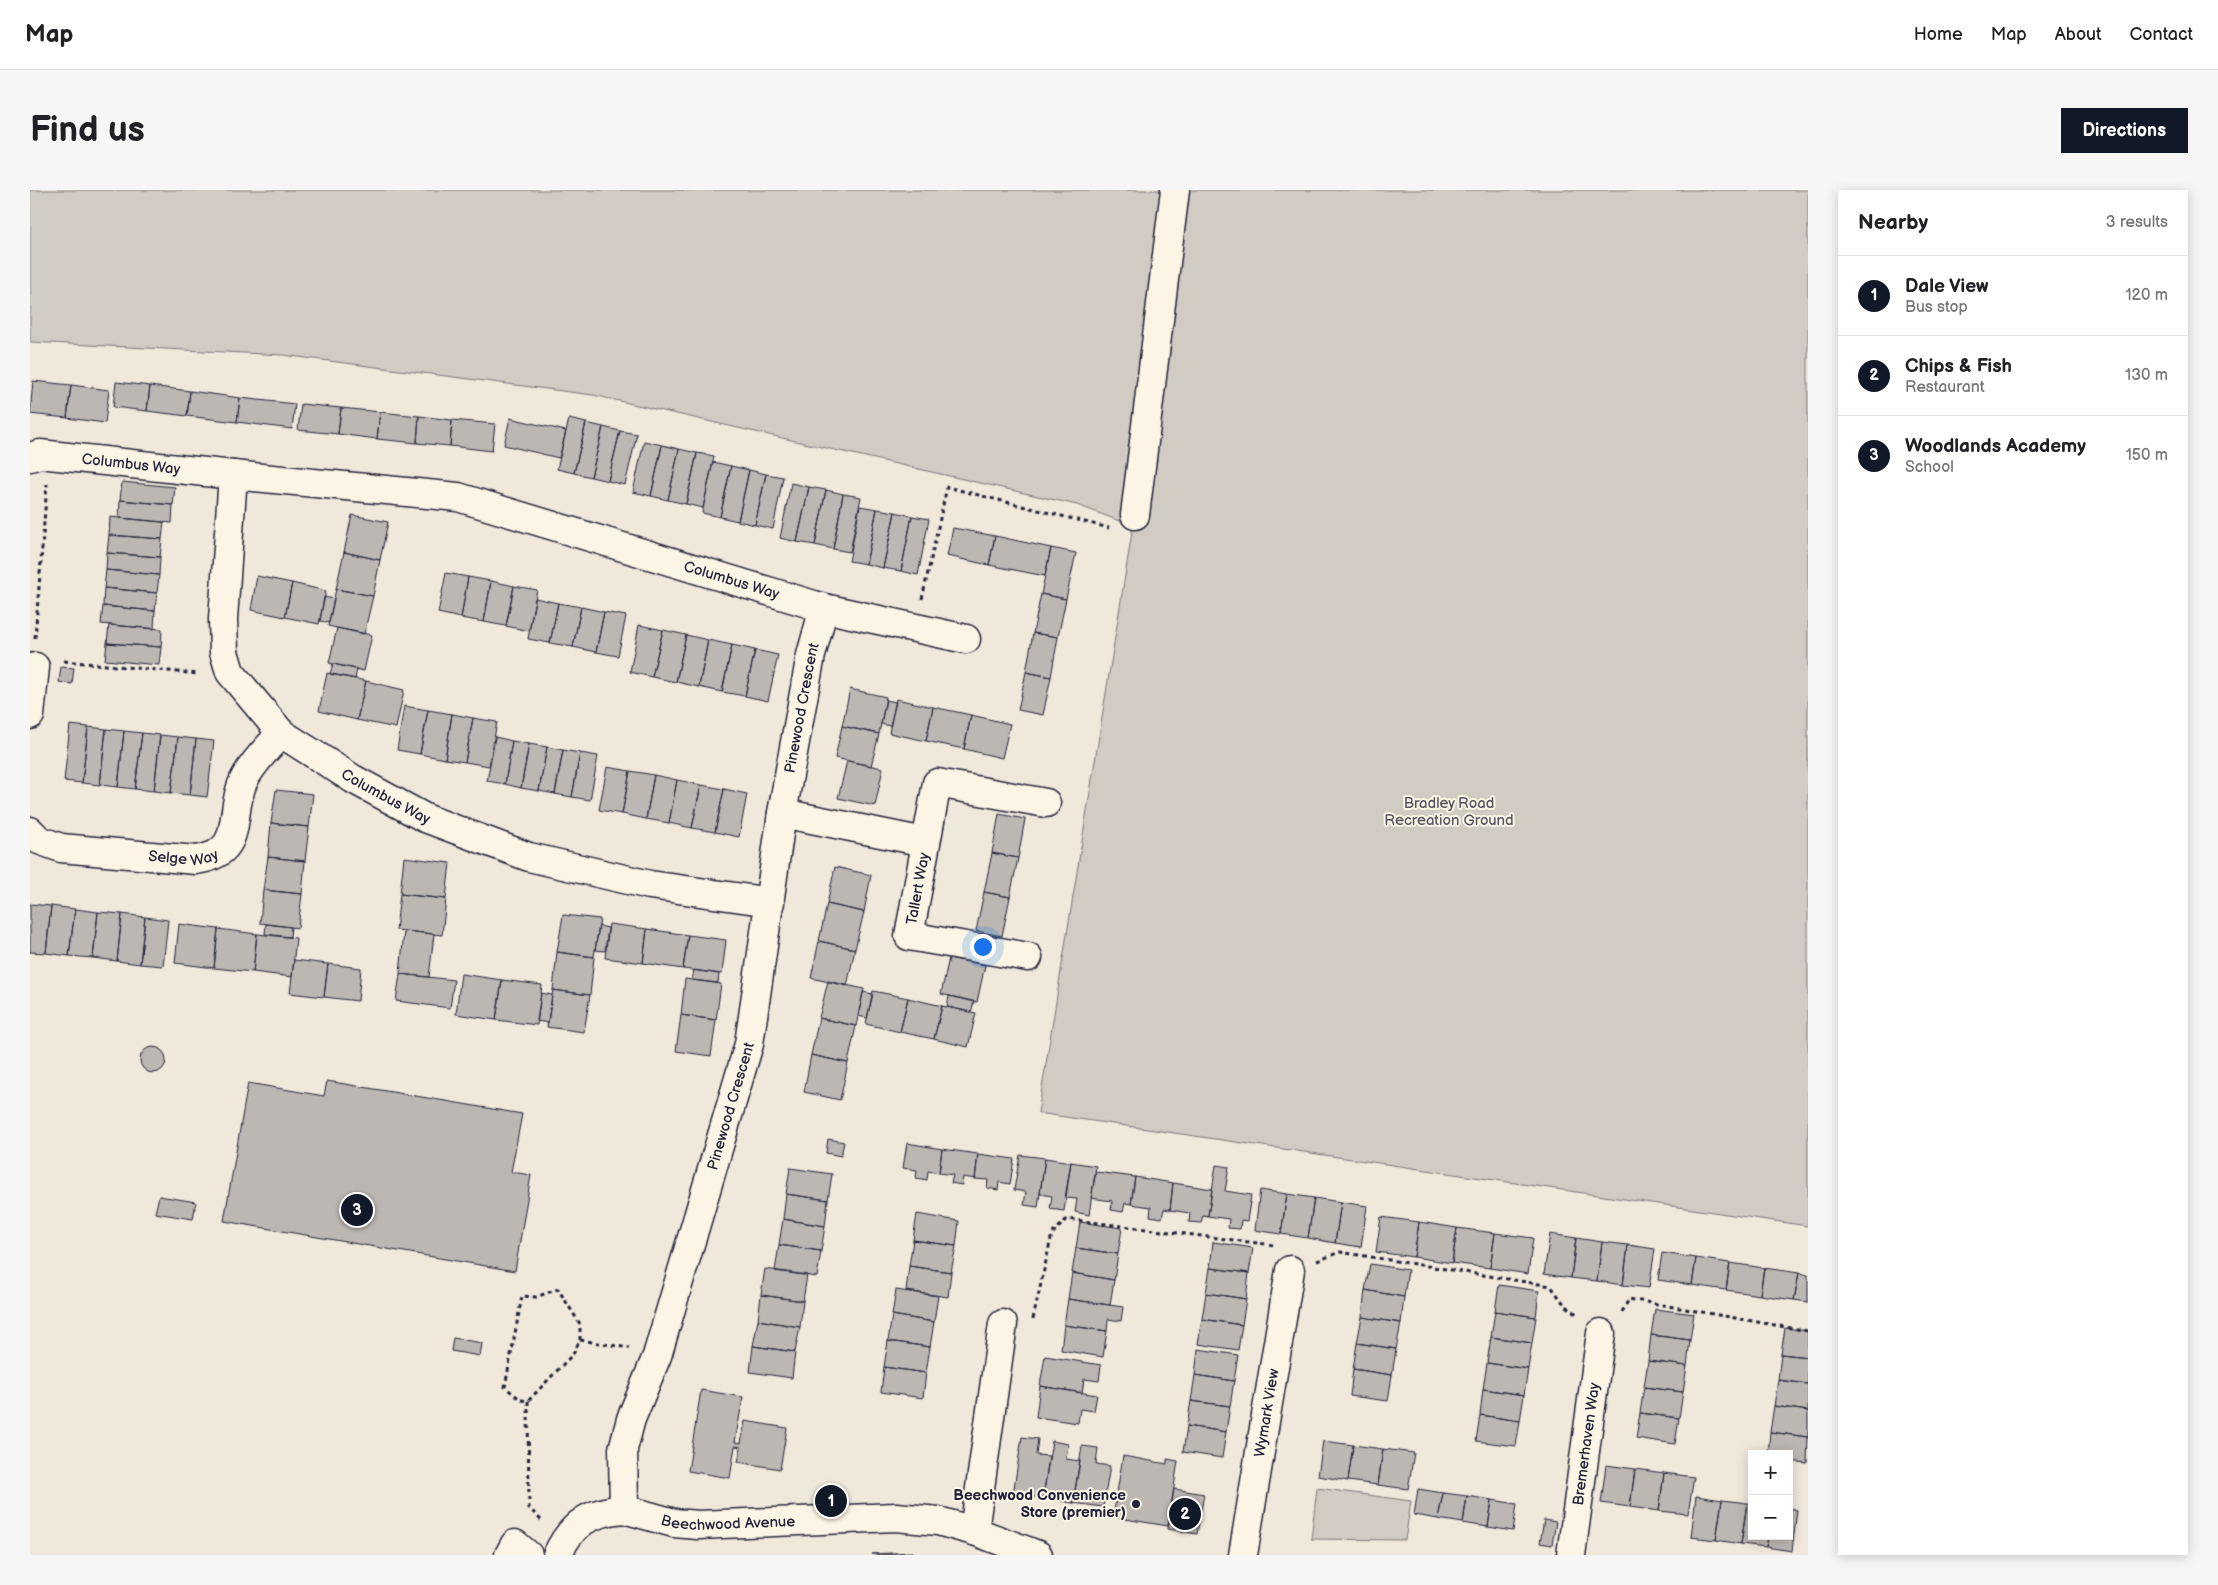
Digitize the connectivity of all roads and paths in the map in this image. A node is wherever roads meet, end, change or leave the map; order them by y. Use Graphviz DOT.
graph roads {
  1 [pos="1175,190"];
  2 [pos="40,456"];
  3 [pos="234,475"];
  4 [pos="1135,515"];
  5 [pos="824,608"];
  6 [pos="916,628"];
  7 [pos="966,639"];
  8 [pos="42,658"];
  9 [pos="230,672"];
  10 [pos="30,715"];
  11 [pos="281,733"];
  12 [pos="1046,803"];
  13 [pos="782,813"];
  14 [pos="33,837"];
  15 [pos="925,842"];
  16 [pos="770,902"];
  17 [pos="1028,958"];
  18 [pos="1290,1270"];
  19 [pos="1003,1324"];
  20 [pos="1808,1330"];
  21 [pos="1602,1333"];
  22 [pos="580,1340"];
  23 [pos="658,1356"];
  24 [pos="528,1401"];
  25 [pos="624,1509"];
  26 [pos="974,1531"];
  27 [pos="562,1547"];
  28 [pos="509,1555"];
  29 [pos="528,1555"];
  30 [pos="1038,1555"];
  31 [pos="1243,1555"];
  32 [pos="1571,1555"];
  1 -- 4 [label="street"];
  2 -- 3 [label="street, Columbus Way"];
  2 -- 8 [label="path"];
  3 -- 5 [label="street, Columbus Way"];
  3 -- 9 [label="street, Columbus Way"];
  4 -- 6 [label="path"];
  5 -- 6 [label="street, Columbus Way"];
  5 -- 13 [label="street, Pinewood Crescent"];
  6 -- 7 [label="street, Columbus Way"];
  8 -- 9 [label="path"];
  8 -- 10 [label="street"];
  9 -- 11 [label="street, Columbus Way"];
  11 -- 14 [label="street, Selge Way"];
  11 -- 16 [label="street, Columbus Way"];
  12 -- 15 [label="street, Tallert Way"];
  13 -- 15 [label="street, Tallert Way"];
  13 -- 16 [label="street, Pinewood Crescent"];
  15 -- 17 [label="street, Tallert Way"];
  16 -- 23 [label="street, Pinewood Crescent"];
  18 -- 31 [label="street, Wymark View"];
  19 -- 26 [label="street"];
  20 -- 21 [label="path"];
  21 -- 32 [label="street, Bremerhaven Way"];
  22 -- 23 [label="path"];
  22 -- 24 [label="path"];
  22 -- 24 [label="path"];
  23 -- 25 [label="street, Pinewood Crescent"];
  24 -- 27 [label="path"];
  25 -- 26 [label="street, Beechwood Avenue"];
  25 -- 27 [label="street"];
  26 -- 30 [label="street, Beechwood Avenue"];
  28 -- 29 [label="street"];
}
